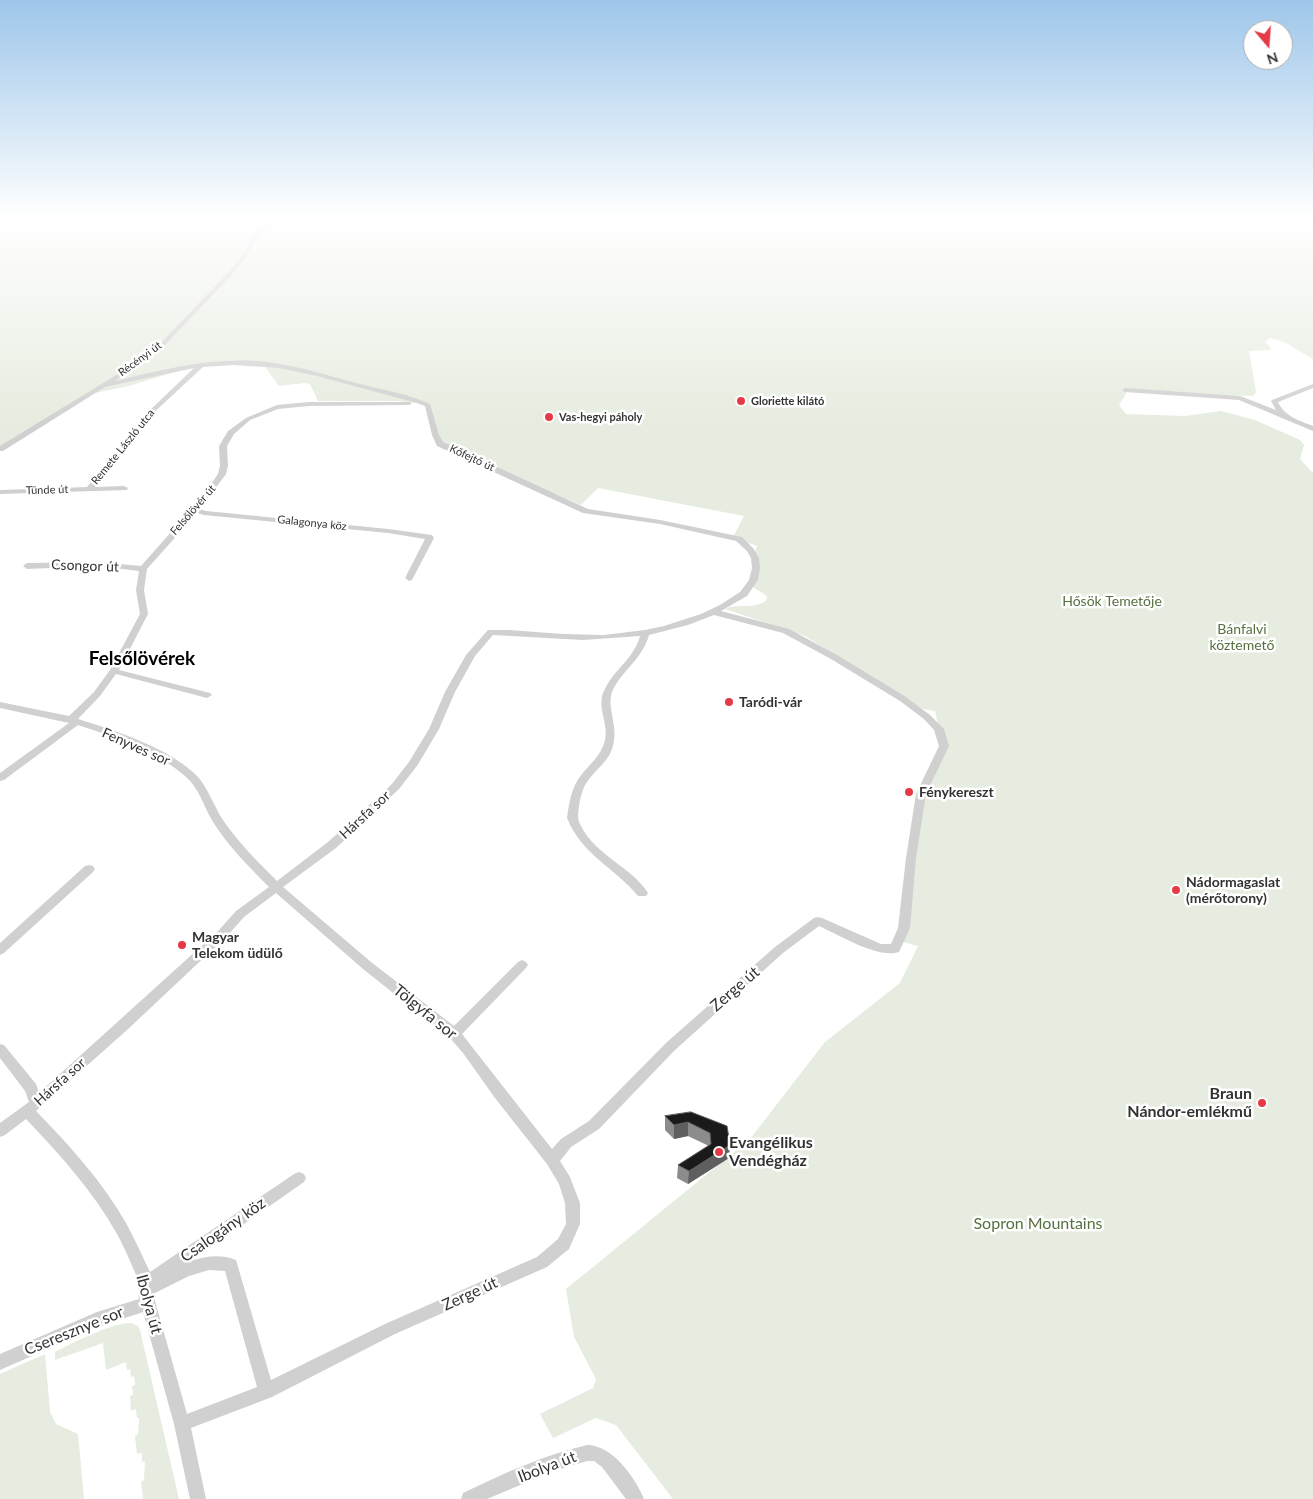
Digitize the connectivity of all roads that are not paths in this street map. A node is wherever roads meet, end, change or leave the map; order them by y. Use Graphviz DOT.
graph roads {
  1 [pos="218,286"];
  2 [pos="201,365"];
  3 [pos="102,386"];
  4 [pos="1313,386"];
  5 [pos="1125,390"];
  6 [pos="418,403"];
  7 [pos="1286,417"];
  8 [pos="1313,429"];
  9 [pos="0,449"];
  10 [pos="90,488"];
  11 [pos="124,488"];
  12 [pos="0,492"];
  13 [pos="195,509"];
  14 [pos="27,566"];
  15 [pos="143,569"];
  16 [pos="409,578"];
  17 [pos="741,596"];
  18 [pos="714,612"];
  19 [pos="645,634"];
  20 [pos="114,671"];
  21 [pos="207,695"];
  22 [pos="0,705"];
  23 [pos="73,721"];
  24 [pos="0,778"];
  25 [pos="89,869"];
  26 [pos="275,886"];
  27 [pos="642,893"];
  28 [pos="0,950"];
  29 [pos="522,965"];
  30 [pos="454,1034"];
  31 [pos="0,1049"];
  32 [pos="32,1107"];
  33 [pos="0,1132"];
  34 [pos="552,1160"];
  35 [pos="299,1178"];
  36 [pos="147,1292"];
  37 [pos="0,1362"];
  38 [pos="266,1391"];
  39 [pos="182,1424"];
  40 [pos="198,1499"];
  41 [pos="469,1499"];
  42 [pos="636,1499"];
  1 -- 3 [label="street, Récényi út"];
  2 -- 3 [label="street, Kőfejtő út"];
  2 -- 6 [label="street, Kőfejtő út"];
  2 -- 10 [label="street, Remete László utca"];
  3 -- 9 [label="street, Récényi út"];
  4 -- 7 [label="street"];
  5 -- 7 [label="street"];
  6 -- 13 [label="street, Felsőlövér út"];
  6 -- 17 [label="street, Kőfejtő út"];
  7 -- 8 [label="street"];
  10 -- 11 [label="street, Tünde út"];
  10 -- 12 [label="street, Tünde út"];
  13 -- 15 [label="street, Felsőlövér út"];
  13 -- 16 [label="street, Galagonya köz"];
  14 -- 15 [label="street, Csongor út"];
  15 -- 20 [label="street"];
  17 -- 18 [label="street, Hársfa sor"];
  18 -- 19 [label="street, Hársfa sor"];
  18 -- 34 [label="street, Zerge út"];
  19 -- 26 [label="street, Hársfa sor"];
  19 -- 27 [label="street"];
  20 -- 21 [label="street"];
  20 -- 23 [label="street"];
  22 -- 23 [label="street, Fenyves sor"];
  23 -- 24 [label="street"];
  23 -- 26 [label="street, Fenyves sor"];
  25 -- 28 [label="street"];
  26 -- 30 [label="street, Tölgyfa sor"];
  26 -- 32 [label="street, Hársfa sor"];
  29 -- 30 [label="street"];
  30 -- 34 [label="street, Tölgyfa sor"];
  31 -- 32 [label="street, Ibolya út"];
  32 -- 33 [label="street, Hársfa sor"];
  32 -- 36 [label="street, Ibolya út"];
  34 -- 38 [label="street, Zerge út"];
  35 -- 36 [label="street, Csalogány köz"];
  36 -- 37 [label="street, Cseresznye sor"];
  36 -- 38 [label="street"];
  36 -- 39 [label="street, Ibolya út"];
  38 -- 39 [label="street, Zerge út"];
  39 -- 40 [label="street, Ibolya út"];
  41 -- 42 [label="street, Ibolya út"];
}
